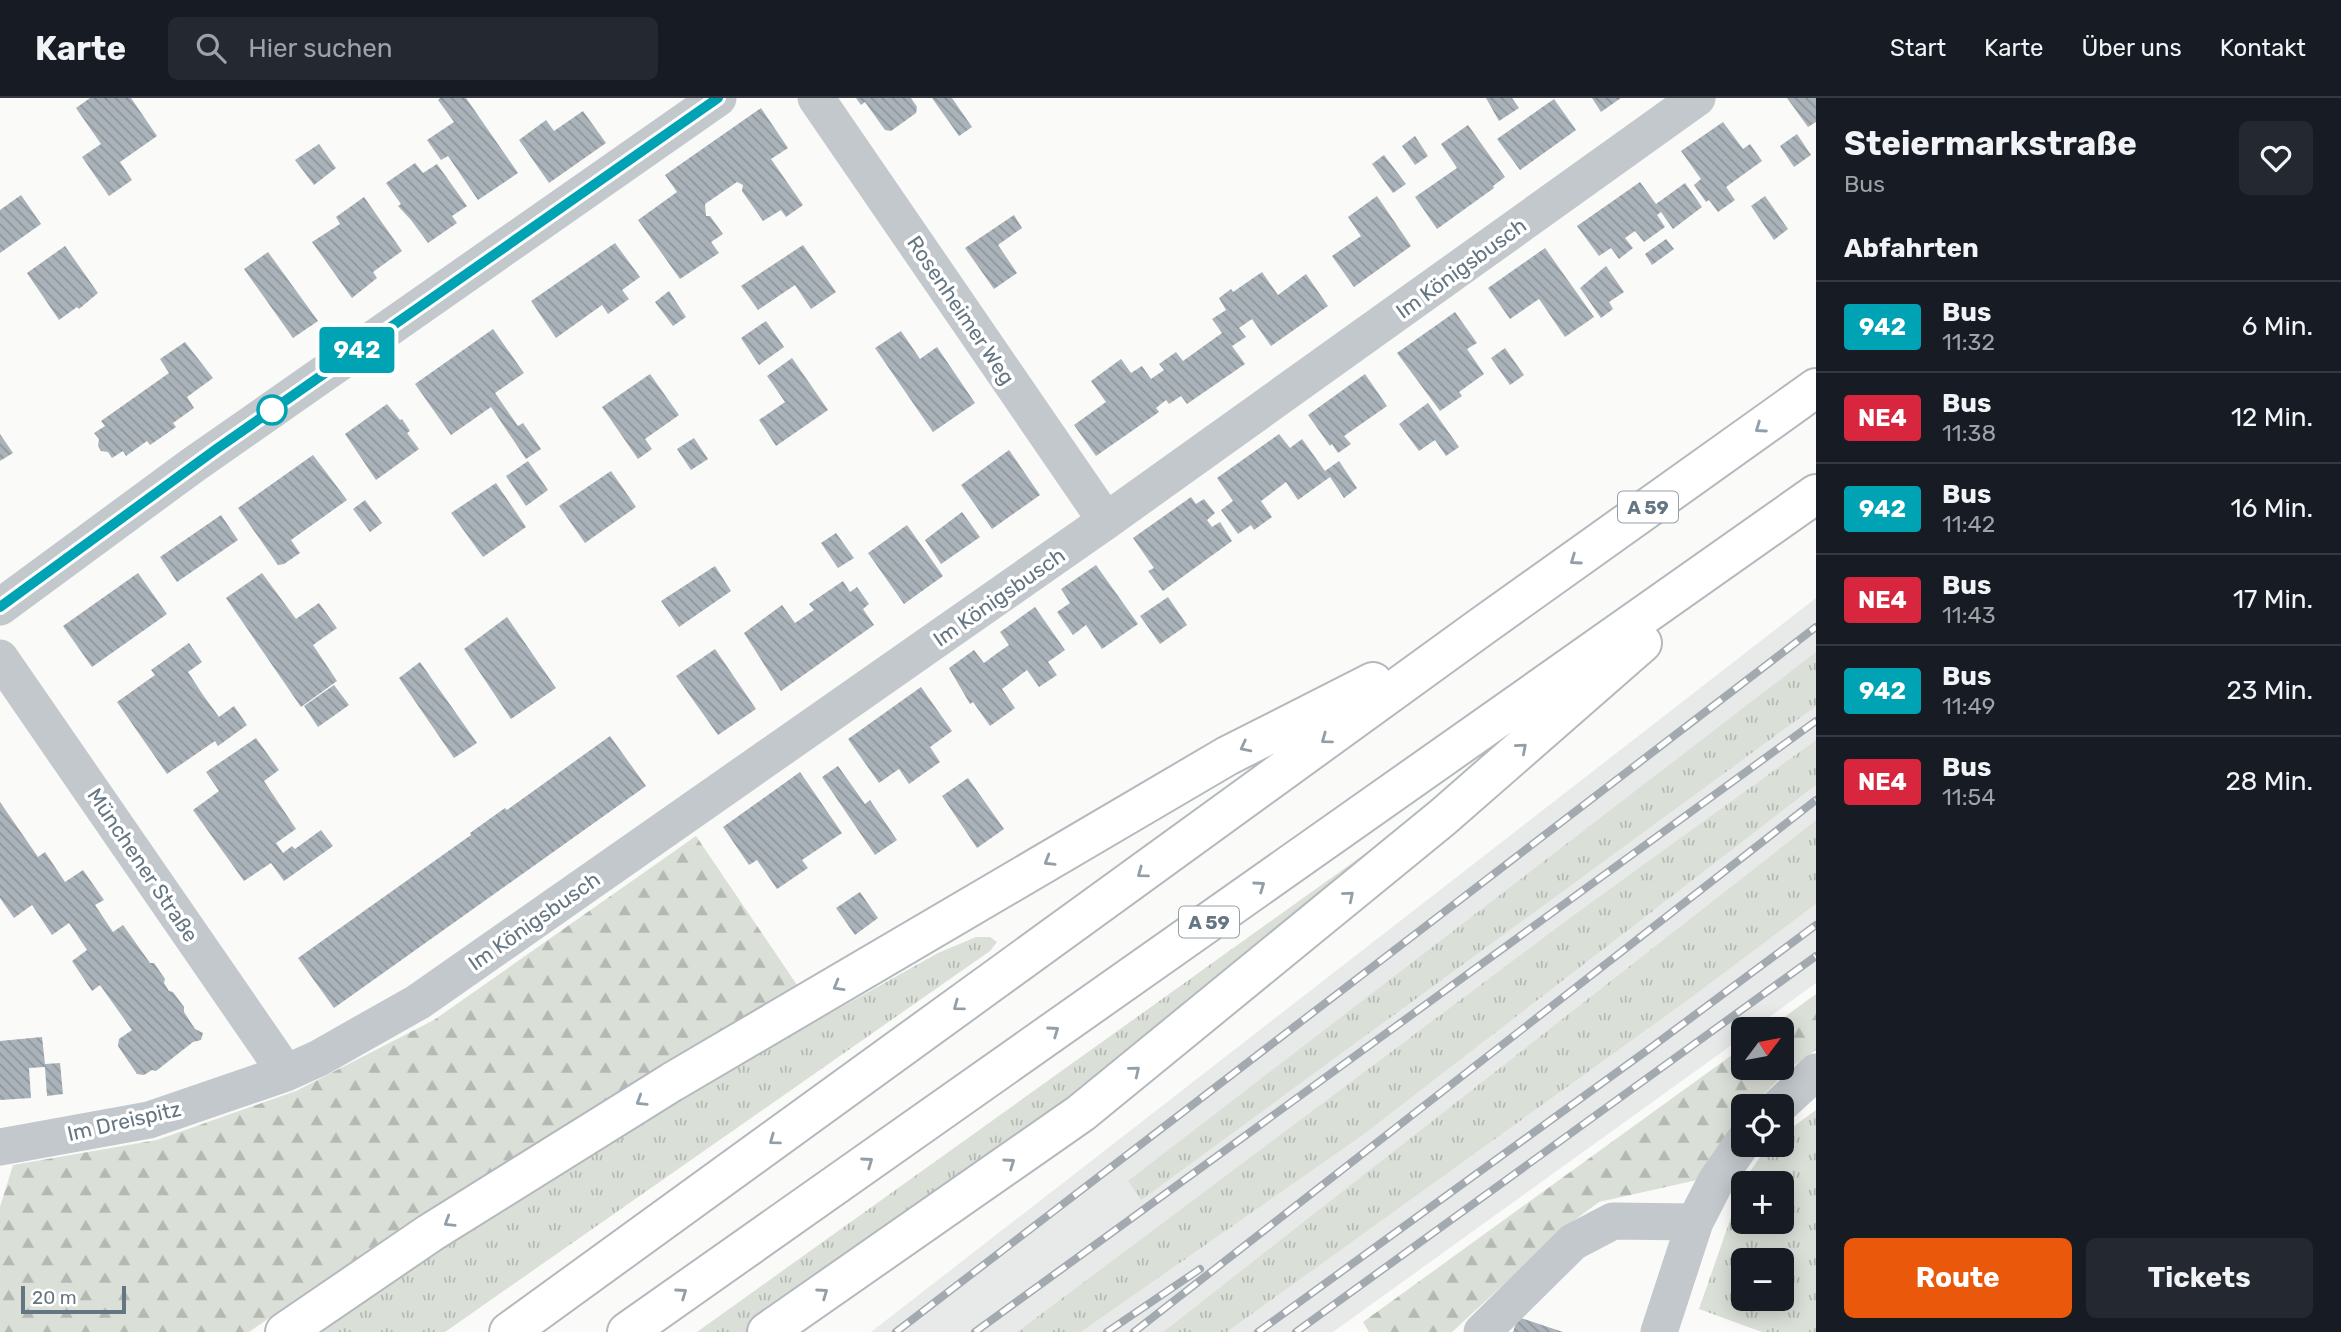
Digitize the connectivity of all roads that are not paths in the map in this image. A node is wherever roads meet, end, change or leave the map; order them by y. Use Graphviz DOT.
graph roads {
  1 [pos="718,98"];
  2 [pos="816,98"];
  3 [pos="1698,98"];
  4 [pos="1816,388"];
  5 [pos="1804,503"];
  6 [pos="1106,521"];
  7 [pos="0,607"];
  8 [pos="1481,627"];
  9 [pos="0,658"];
  10 [pos="1816,1072"];
  11 [pos="286,1073"];
  12 [pos="1792,1094"];
  13 [pos="0,1147"];
  14 [pos="1733,1157"];
  15 [pos="1695,1222"];
  16 [pos="285,1332"];
  17 [pos="509,1332"];
  18 [pos="627,1332"];
  19 [pos="767,1332"];
  20 [pos="1482,1332"];
  21 [pos="1659,1332"];
  1 -- 7 [label="street"];
  2 -- 6 [label="street, Rosenheimer Weg"];
  3 -- 6 [label="street, Im Königsbusch"];
  4 -- 8 [label="highway, A 59, one-way"];
  18 -- 5 [label="highway, A 59, one-way"];
  19 -- 5 [label="highway, A 59, one-way"];
  6 -- 11 [label="street, Im Königsbusch"];
  8 -- 16 [label="highway, one-way"];
  8 -- 17 [label="highway, A 59, one-way"];
  9 -- 11 [label="street, Münchener Straße"];
  10 -- 12 [label="street"];
  11 -- 13 [label="street, Im Dreispitz"];
  14 -- 15 [label="street"];
  15 -- 20 [label="street"];
  15 -- 21 [label="street"];
}
